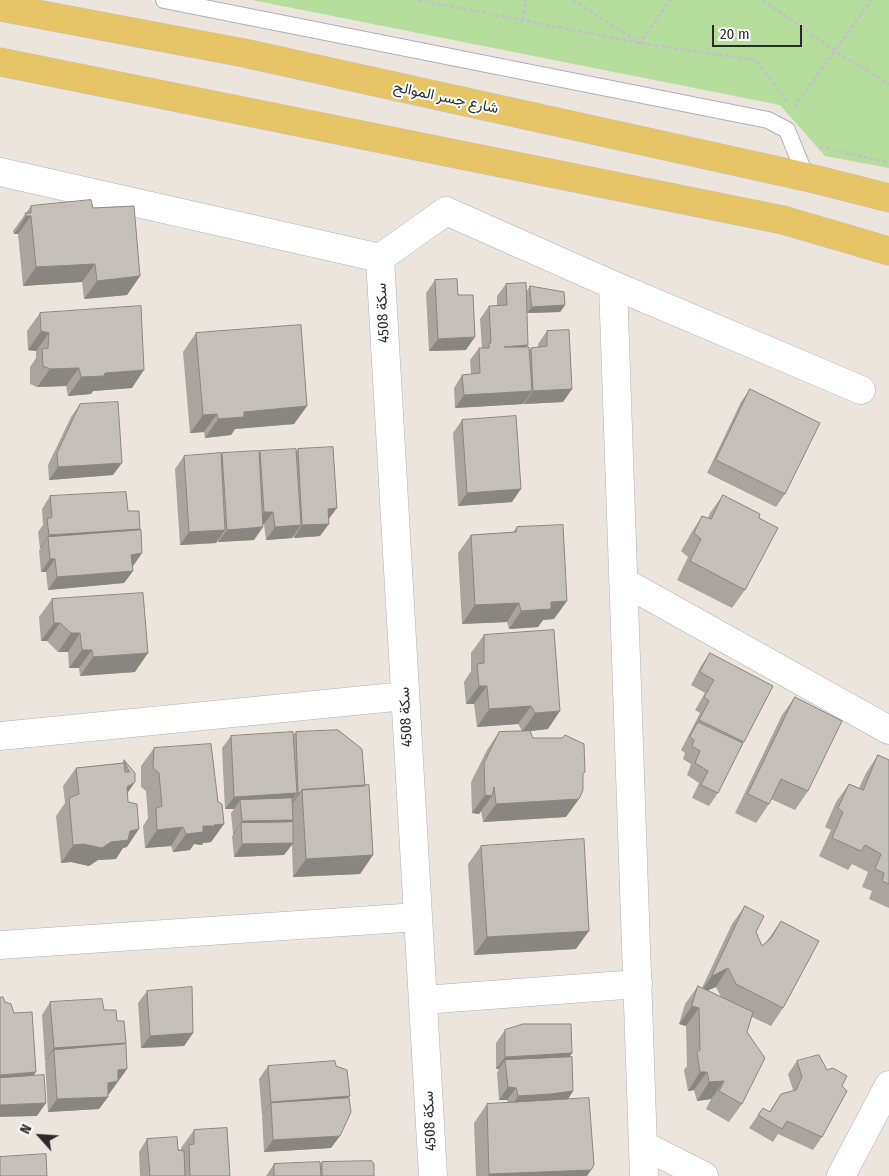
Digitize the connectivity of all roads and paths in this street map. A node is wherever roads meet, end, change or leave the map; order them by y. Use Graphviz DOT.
graph roads {
  1 [pos="164,0"];
  2 [pos="418,0"];
  3 [pos="526,0"];
  4 [pos="573,0"];
  5 [pos="670,0"];
  6 [pos="763,0"];
  7 [pos="870,0"];
  8 [pos="0,7"];
  9 [pos="523,20"];
  10 [pos="640,43"];
  11 [pos="835,51"];
  12 [pos="0,62"];
  13 [pos="889,84"];
  14 [pos="815,139"];
  15 [pos="889,163"];
  16 [pos="0,172"];
  17 [pos="806,177"];
  18 [pos="889,198"];
  19 [pos="889,251"];
  20 [pos="380,258"];
  21 [pos="613,285"];
  22 [pos="861,390"];
  23 [pos="624,582"];
  24 [pos="405,696"];
  25 [pos="889,730"];
  26 [pos="0,736"];
  27 [pos="418,917"];
  28 [pos="0,945"];
  29 [pos="638,984"];
  30 [pos="423,1000"];
  31 [pos="889,1085"];
  32 [pos="643,1145"];
  33 [pos="433,1176"];
  34 [pos="644,1176"];
  35 [pos="704,1176"];
  36 [pos="842,1176"];
  1 -- 17 [label="lane"];
  2 -- 9 [label="path"];
  3 -- 9 [label="path"];
  4 -- 10 [label="path"];
  5 -- 10 [label="path"];
  6 -- 11 [label="path"];
  7 -- 11 [label="path"];
  8 -- 17 [label="main road, شارع جسر الموالح"];
  9 -- 10 [label="path"];
  10 -- 11 [label="path"];
  11 -- 13 [label="path"];
  12 -- 19 [label="main road"];
  14 -- 15 [label="path"];
  16 -- 20 [label="street"];
  17 -- 18 [label="main road, شارع جسر الموالح"];
  20 -- 21 [label="street"];
  20 -- 24 [label="street, سكة 4508"];
  21 -- 22 [label="street"];
  21 -- 23 [label="street"];
  23 -- 25 [label="street"];
  23 -- 29 [label="street"];
  24 -- 26 [label="street"];
  24 -- 27 [label="street, سكة 4508"];
  27 -- 28 [label="street"];
  27 -- 30 [label="street, سكة 4508"];
  29 -- 30 [label="street"];
  29 -- 32 [label="street"];
  30 -- 33 [label="street, سكة 4508"];
  31 -- 36 [label="street"];
  32 -- 34 [label="street"];
  32 -- 35 [label="street"];
}
